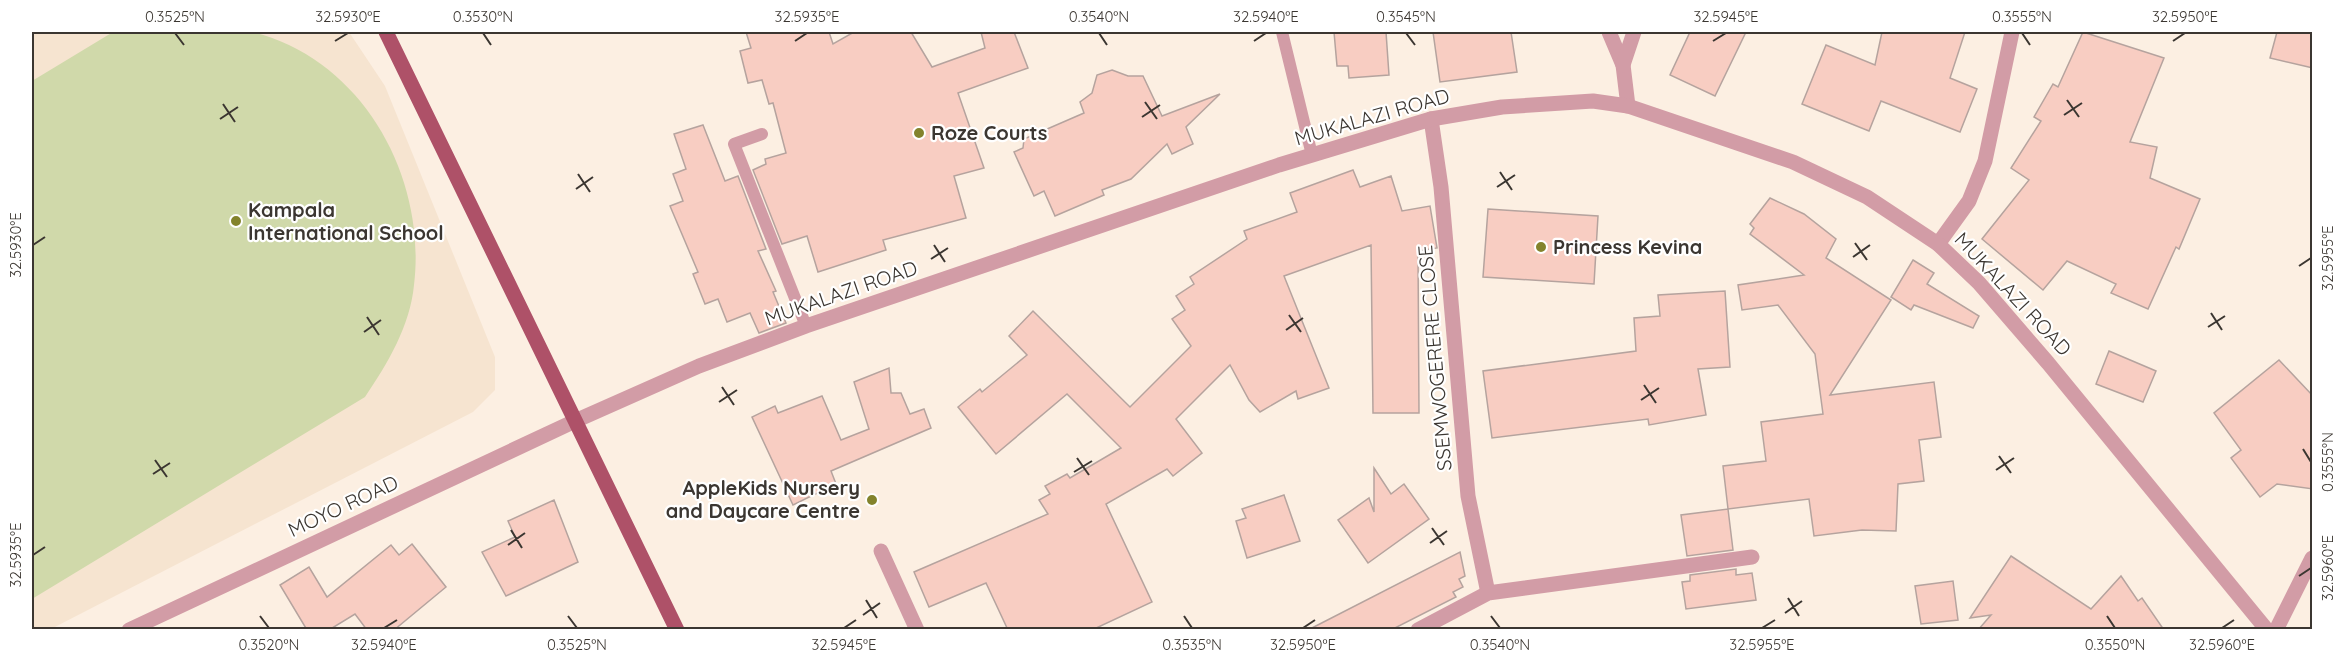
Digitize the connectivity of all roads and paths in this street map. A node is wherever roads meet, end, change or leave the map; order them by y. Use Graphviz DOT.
graph roads {
  1 [pos="386,32"];
  2 [pos="1281,32"];
  3 [pos="1609,32"];
  4 [pos="1634,32"];
  5 [pos="2012,32"];
  6 [pos="1623,65"];
  7 [pos="1628,106"];
  8 [pos="1431,118"];
  9 [pos="762,134"];
  10 [pos="1312,155"];
  11 [pos="1938,244"];
  12 [pos="806,326"];
  13 [pos="575,420"];
  14 [pos="881,551"];
  15 [pos="1752,557"];
  16 [pos="2313,558"];
  17 [pos="1488,593"];
  18 [pos="129,630"];
  19 [pos="676,630"];
  20 [pos="917,630"];
  21 [pos="1418,630"];
  22 [pos="2267,630"];
  23 [pos="2276,630"];
  1 -- 13 [label="main road"];
  2 -- 10 [label="lane"];
  3 -- 6 [label="street"];
  4 -- 6 [label="street"];
  5 -- 11 [label="street"];
  6 -- 7 [label="street"];
  7 -- 8 [label="street, MUKALAZI ROAD"];
  7 -- 11 [label="street, MUKALAZI ROAD"];
  8 -- 10 [label="street, MUKALAZI ROAD"];
  8 -- 17 [label="street, SSEMWOGERERE CLOSE"];
  9 -- 12 [label="lane"];
  10 -- 12 [label="street, MUKALAZI ROAD"];
  11 -- 22 [label="street, MUKALAZI ROAD"];
  12 -- 13 [label="street, MUKALAZI ROAD"];
  13 -- 18 [label="street, MOYO ROAD"];
  13 -- 19 [label="main road"];
  14 -- 20 [label="street"];
  15 -- 17 [label="street"];
  16 -- 23 [label="street"];
  17 -- 21 [label="street"];
}
